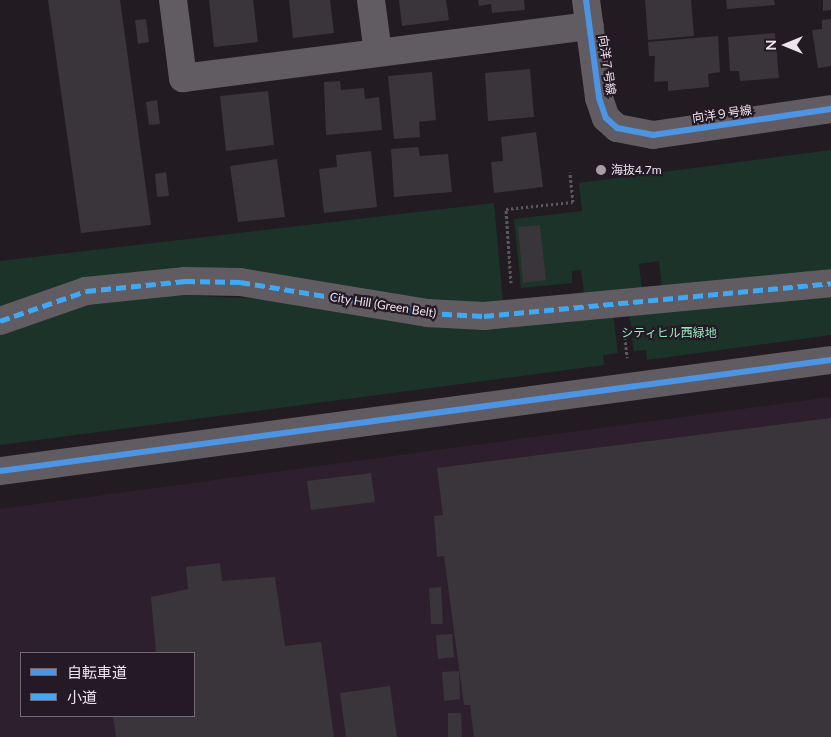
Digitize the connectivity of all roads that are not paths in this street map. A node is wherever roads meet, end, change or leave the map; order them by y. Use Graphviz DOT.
graph roads {
  1 [pos="172,0"];
  2 [pos="371,0"];
  3 [pos="588,13"];
  4 [pos="378,53"];
  5 [pos="831,109"];
  6 [pos="616,128"];
  7 [pos="831,283"];
  8 [pos="0,321"];
  9 [pos="831,360"];
  10 [pos="0,470"];
  1 -- 4 [label="street"];
  2 -- 4 [label="street"];
  3 -- 4 [label="street"];
  3 -- 6 [label="street, 向洋７号線"];
  5 -- 6 [label="street, 向洋９号線"];
  7 -- 8 [label="street, City Hill (Green Belt)"];
  9 -- 10 [label="street"];
}
